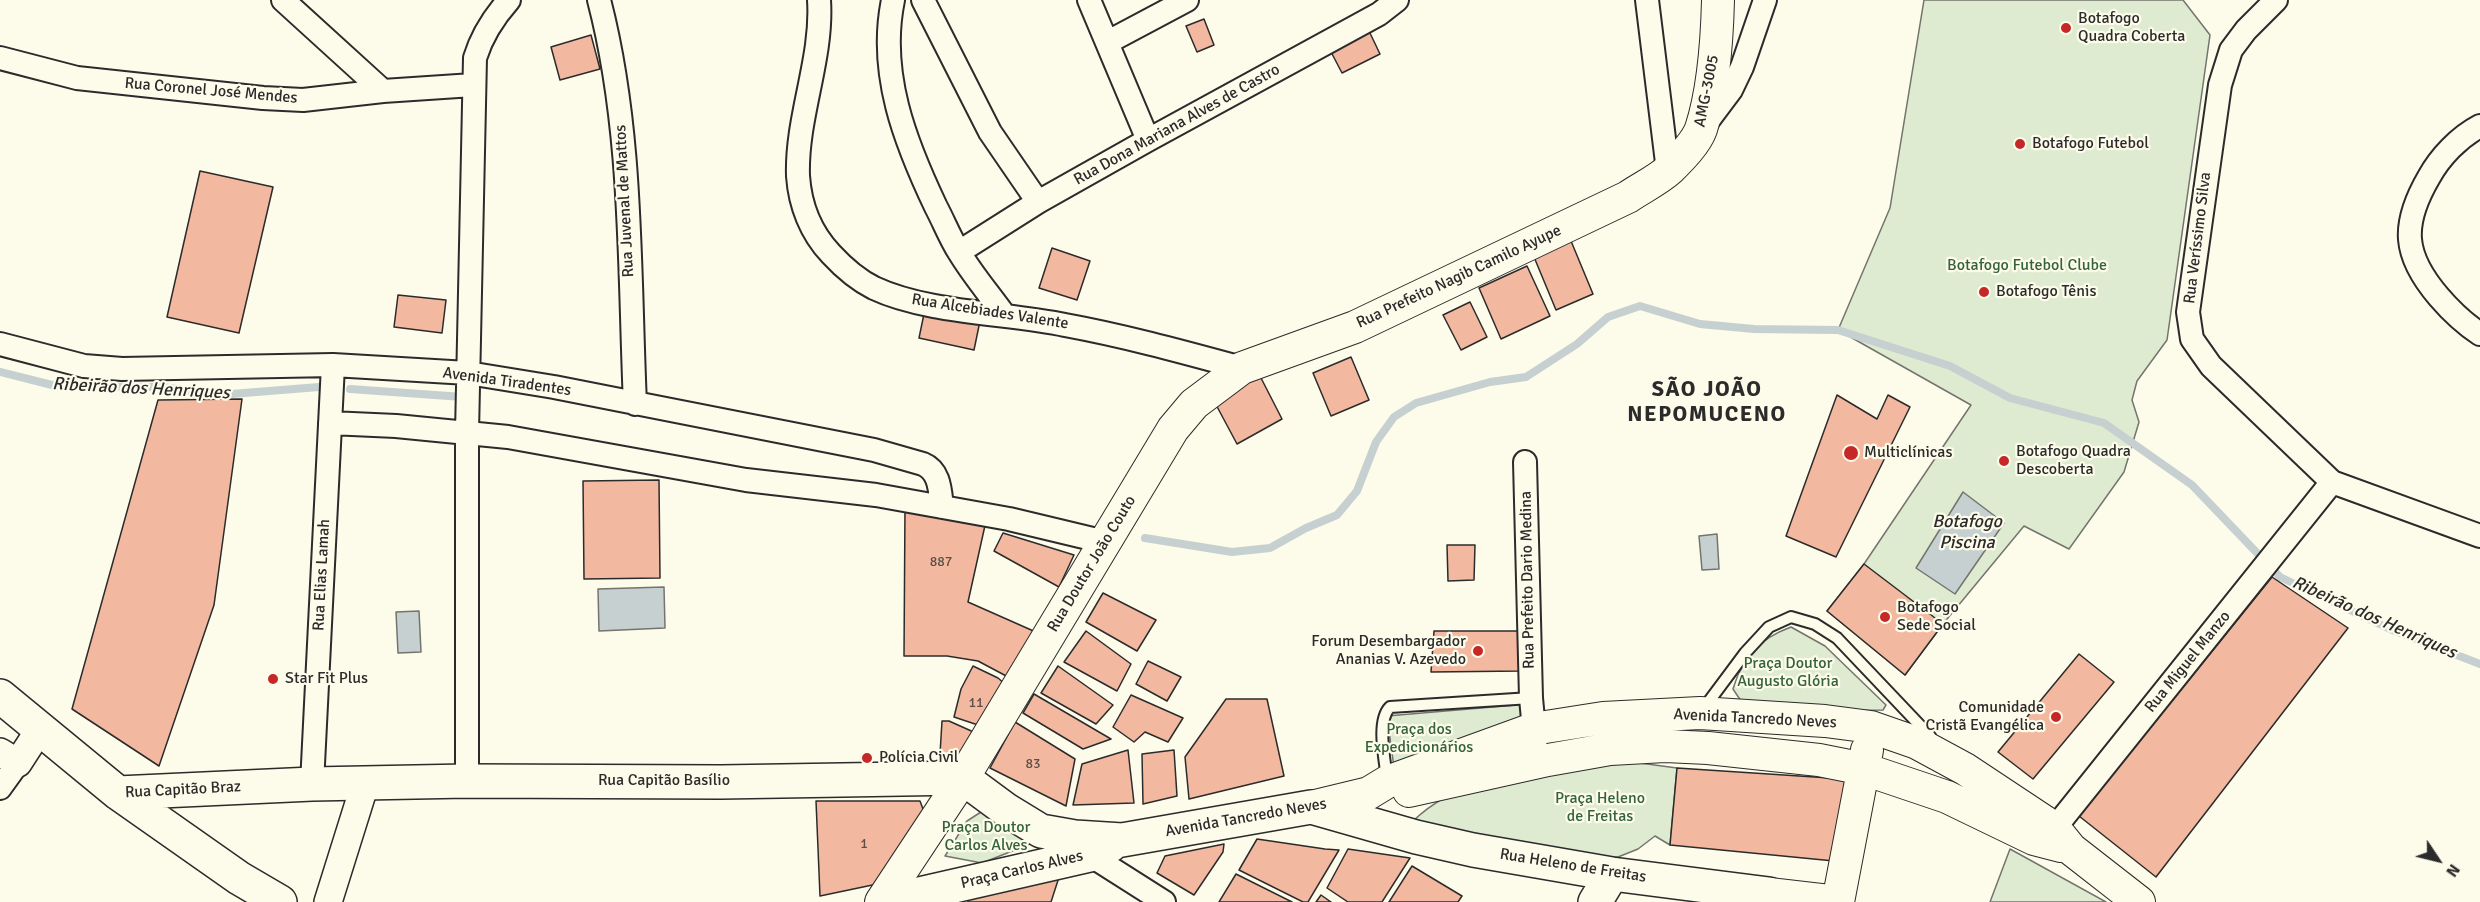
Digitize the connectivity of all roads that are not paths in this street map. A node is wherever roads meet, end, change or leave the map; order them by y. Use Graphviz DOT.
graph roads {
  1 [pos="283,0"];
  2 [pos="599,0"];
  3 [pos="819,0"];
  4 [pos="893,0"];
  5 [pos="923,0"];
  6 [pos="1089,0"];
  7 [pos="1188,0"];
  8 [pos="1397,0"];
  9 [pos="1647,0"];
  10 [pos="1718,0"];
  11 [pos="1765,0"];
  12 [pos="2276,0"];
  13 [pos="498,6"];
  14 [pos="1108,42"];
  15 [pos="0,58"];
  16 [pos="473,85"];
  17 [pos="383,91"];
  18 [pos="2480,126"];
  19 [pos="1701,130"];
  20 [pos="1148,140"];
  21 [pos="1668,171"];
  22 [pos="1038,202"];
  23 [pos="958,252"];
  24 [pos="1005,316"];
  25 [pos="2480,334"];
  26 [pos="0,344"];
  27 [pos="333,365"];
  28 [pos="1242,368"];
  29 [pos="468,373"];
  30 [pos="635,404"];
  31 [pos="330,423"];
  32 [pos="467,433"];
  33 [pos="1525,462"];
  34 [pos="2332,482"];
  35 [pos="942,507"];
  36 [pos="2470,532"];
  37 [pos="1105,542"];
  38 [pos="0,696"];
  39 [pos="1531,698"];
  40 [pos="1701,713"];
  41 [pos="1871,727"];
  42 [pos="40,729"];
  43 [pos="1533,729"];
  44 [pos="9,757"];
  45 [pos="1536,762"];
  46 [pos="1864,769"];
  47 [pos="1965,769"];
  48 [pos="963,778"];
  49 [pos="467,781"];
  50 [pos="312,784"];
  51 [pos="365,784"];
  52 [pos="0,788"];
  53 [pos="1382,789"];
  54 [pos="118,793"];
  55 [pos="1311,807"];
  56 [pos="1122,840"];
  57 [pos="2056,840"];
  58 [pos="1090,855"];
  59 [pos="1612,873"];
  60 [pos="1768,898"];
  61 [pos="278,902"];
  62 [pos="328,902"];
  63 [pos="882,902"];
  64 [pos="1164,902"];
  65 [pos="1595,902"];
  66 [pos="1840,902"];
  67 [pos="2139,902"];
  1 -- 17 [label="street"];
  2 -- 30 [label="street, Rua Juvenal de Mattos"];
  3 -- 24 [label="street, Rua Alcebiades Valente"];
  4 -- 23 [label="street"];
  5 -- 22 [label="street"];
  6 -- 14 [label="street"];
  7 -- 14 [label="street"];
  8 -- 20 [label="street, Rua Dona Mariana Alves de Castro"];
  9 -- 21 [label="street"];
  10 -- 19 [label="main road, AMG-3005"];
  11 -- 19 [label="street"];
  12 -- 34 [label="street, Rua Veríssimo Silva"];
  13 -- 16 [label="street"];
  14 -- 20 [label="street"];
  15 -- 17 [label="street, Rua Coronel José Mendes"];
  16 -- 17 [label="street, Rua Coronel José Mendes"];
  16 -- 29 [label="street"];
  18 -- 25 [label="street"];
  19 -- 21 [label="main road, AMG-3005"];
  20 -- 22 [label="street, Rua Dona Mariana Alves de Castro"];
  21 -- 28 [label="main road, Rua Prefeito Nagib Camilo Ayupe"];
  22 -- 23 [label="street, Rua Dona Mariana Alves de Castro"];
  23 -- 24 [label="street"];
  24 -- 28 [label="street, Rua Alcebiades Valente"];
  26 -- 27 [label="street, Avenida Tiradentes"];
  27 -- 29 [label="street, Avenida Tiradentes"];
  27 -- 31 [label="street, Rua Elias Lamah"];
  28 -- 37 [label="main road, Rua Doutor João Couto"];
  29 -- 30 [label="street, Avenida Tiradentes"];
  29 -- 32 [label="street"];
  30 -- 35 [label="street, Avenida Tiradentes"];
  31 -- 32 [label="street"];
  31 -- 50 [label="street, Rua Elias Lamah"];
  32 -- 35 [label="street"];
  32 -- 49 [label="street"];
  33 -- 39 [label="street, Rua Prefeito Dario Medina"];
  34 -- 36 [label="street, Rua Veríssimo Silva"];
  34 -- 57 [label="street, Rua Miguel Manzo"];
  35 -- 37 [label="street"];
  37 -- 48 [label="main road, Rua Doutor João Couto"];
  38 -- 42 [label="main road, Rua Capitão Braz"];
  39 -- 43 [label="street, Rua Prefeito Dario Medina"];
  39 -- 53 [label="lane"];
  40 -- 41 [label="main road, Avenida Tancredo Neves"];
  40 -- 43 [label="main road, Avenida Tancredo Neves"];
  40 -- 47 [label="lane"];
  41 -- 46 [label="main road"];
  41 -- 47 [label="main road, Avenida Tancredo Neves"];
  42 -- 44 [label="street"];
  42 -- 54 [label="main road, Rua Capitão Braz"];
  43 -- 45 [label="street, Rua Prefeito Dario Medina"];
  43 -- 53 [label="main road, Avenida Tancredo Neves"];
  44 -- 52 [label="street"];
  45 -- 46 [label="main road, Avenida Tancredo Neves"];
  45 -- 53 [label="main road, Avenida Tancredo Neves"];
  46 -- 57 [label="main road, Avenida Tancredo Neves"];
  46 -- 66 [label="main road"];
  47 -- 57 [label="main road, Avenida Tancredo Neves"];
  48 -- 49 [label="main road, Rua Capitão Basílio"];
  48 -- 56 [label="main road, Praça Carlos Alves"];
  48 -- 63 [label="main road, Praça Carlos Alves"];
  49 -- 51 [label="main road, Rua Capitão Basílio"];
  50 -- 51 [label="main road, Rua Capitão Braz"];
  50 -- 54 [label="main road, Rua Capitão Braz"];
  51 -- 62 [label="street"];
  53 -- 55 [label="main road, Avenida Tancredo Neves"];
  54 -- 61 [label="main road"];
  55 -- 56 [label="main road, Avenida Tancredo Neves"];
  55 -- 59 [label="main road, Rua Heleno de Freitas"];
  56 -- 58 [label="main road, Praça Carlos Alves"];
  57 -- 67 [label="main road"];
  58 -- 63 [label="main road, Praça Carlos Alves"];
  58 -- 64 [label="street"];
  59 -- 60 [label="main road, Rua Heleno de Freitas"];
  59 -- 65 [label="main road"];
  60 -- 66 [label="main road, Rua Heleno de Freitas"];
}
